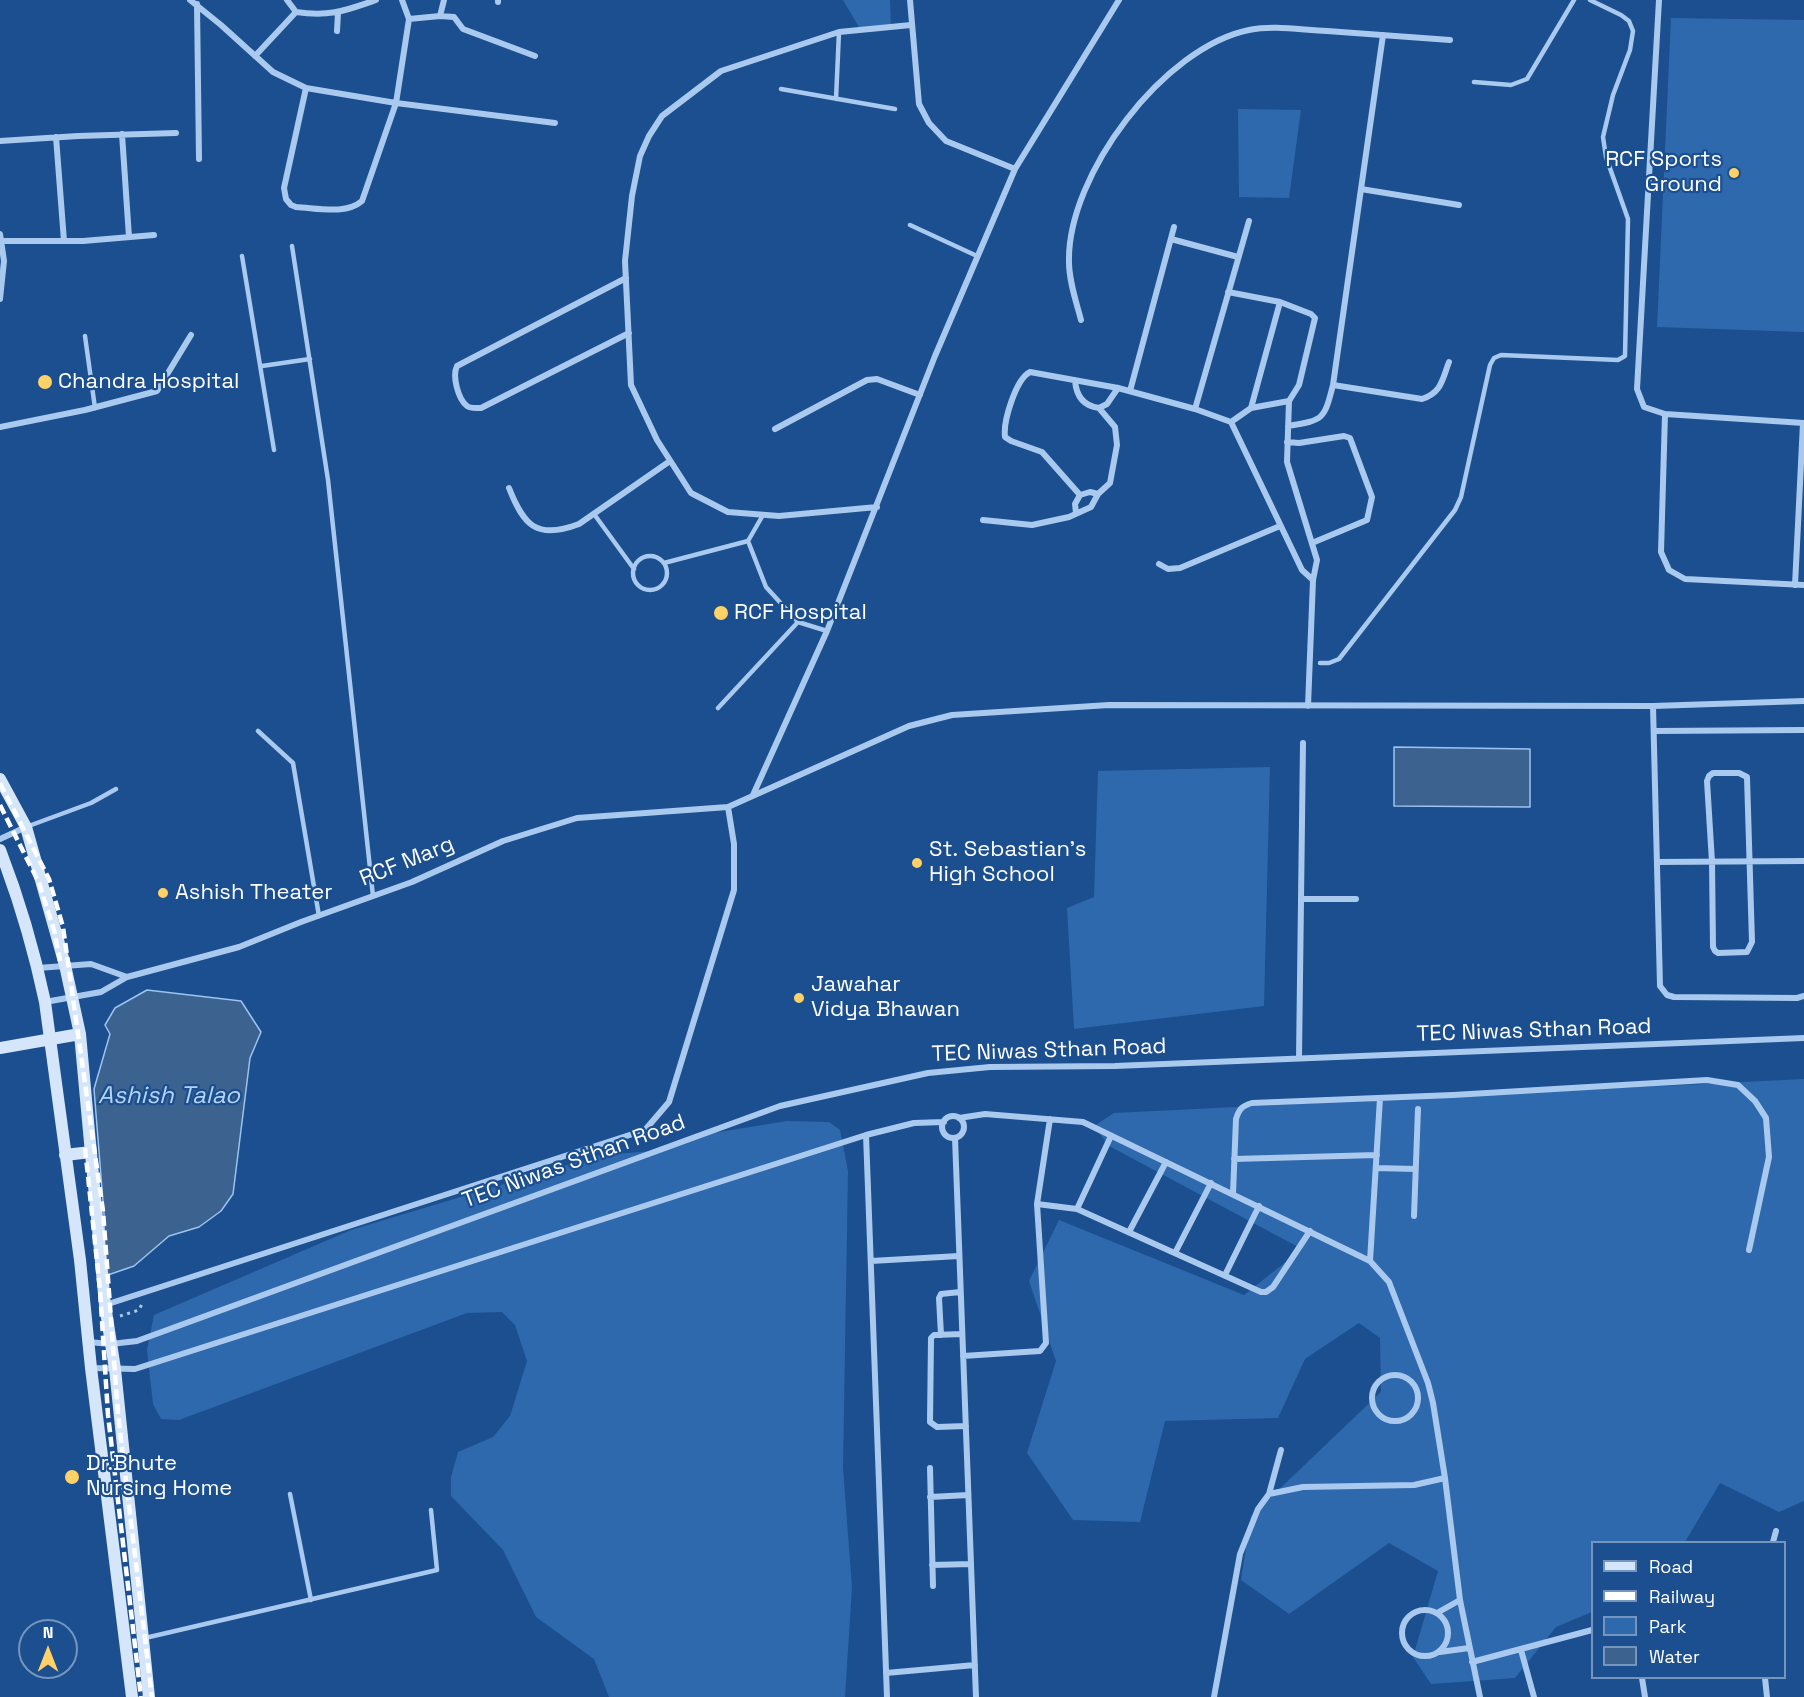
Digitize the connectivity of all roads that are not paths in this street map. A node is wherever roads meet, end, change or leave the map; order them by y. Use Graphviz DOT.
graph roads {
  1 [pos="287,0"];
  2 [pos="376,0"];
  3 [pos="402,0"];
  4 [pos="444,0"];
  5 [pos="910,0"];
  6 [pos="1119,0"];
  7 [pos="1574,0"];
  8 [pos="1590,0"];
  9 [pos="1659,0"];
  10 [pos="194,2"];
  11 [pos="296,12"];
  12 [pos="338,13"];
  13 [pos="440,16"];
  14 [pos="409,19"];
  15 [pos="911,25"];
  16 [pos="337,31"];
  17 [pos="839,32"];
  18 [pos="1383,35"];
  19 [pos="1450,40"];
  20 [pos="255,56"];
  21 [pos="535,56"];
  22 [pos="1474,82"];
  23 [pos="306,88"];
  24 [pos="781,89"];
  25 [pos="836,99"];
  26 [pos="396,103"];
  27 [pos="895,109"];
  28 [pos="555,123"];
  29 [pos="176,133"];
  30 [pos="122,134"];
  31 [pos="56,137"];
  32 [pos="0,141"];
  33 [pos="199,159"];
  34 [pos="1015,169"];
  35 [pos="1361,189"];
  36 [pos="1459,205"];
  37 [pos="1249,221"];
  38 [pos="910,225"];
  39 [pos="1174,227"];
  40 [pos="0,234"];
  41 [pos="154,235"];
  42 [pos="129,237"];
  43 [pos="1171,238"];
  44 [pos="0,241"];
  45 [pos="64,241"];
  46 [pos="292,246"];
  47 [pos="242,255"];
  48 [pos="977,256"];
  49 [pos="1238,257"];
  50 [pos="626,278"];
  51 [pos="1228,292"];
  52 [pos="0,299"];
  53 [pos="1280,302"];
  54 [pos="1081,320"];
  55 [pos="629,333"];
  56 [pos="191,335"];
  57 [pos="85,336"];
  58 [pos="310,359"];
  59 [pos="1449,362"];
  60 [pos="262,366"];
  61 [pos="1075,380"];
  62 [pos="1333,385"];
  63 [pos="1118,388"];
  64 [pos="1130,391"];
  65 [pos="920,395"];
  66 [pos="1289,401"];
  67 [pos="95,408"];
  68 [pos="1099,408"];
  69 [pos="1251,408"];
  70 [pos="1194,409"];
  71 [pos="1665,414"];
  72 [pos="1231,422"];
  73 [pos="1803,423"];
  74 [pos="1288,426"];
  75 [pos="0,427"];
  76 [pos="775,429"];
  77 [pos="1287,442"];
  78 [pos="274,450"];
  79 [pos="670,461"];
  80 [pos="509,488"];
  81 [pos="1098,494"];
  82 [pos="1080,495"];
  83 [pos="877,507"];
  84 [pos="1076,513"];
  85 [pos="594,514"];
  86 [pos="764,515"];
  87 [pos="983,520"];
  88 [pos="1280,526"];
  89 [pos="748,541"];
  90 [pos="1312,543"];
  91 [pos="664,563"];
  92 [pos="1159,564"];
  93 [pos="634,569"];
  94 [pos="1313,580"];
  95 [pos="1795,585"];
  96 [pos="1804,585"];
  97 [pos="798,622"];
  98 [pos="827,631"];
  99 [pos="1320,663"];
  100 [pos="1804,701"];
  101 [pos="1308,706"];
  102 [pos="1653,706"];
  103 [pos="718,708"];
  104 [pos="1804,730"];
  105 [pos="258,731"];
  106 [pos="1654,731"];
  107 [pos="1303,743"];
  108 [pos="0,779"];
  109 [pos="116,789"];
  110 [pos="753,796"];
  111 [pos="728,807"];
  112 [pos="26,827"];
  113 [pos="0,839"];
  114 [pos="0,850"];
  115 [pos="1804,861"];
  116 [pos="1657,862"];
  117 [pos="1712,862"];
  118 [pos="1750,862"];
  119 [pos="373,896"];
  120 [pos="1301,899"];
  121 [pos="1356,899"];
  122 [pos="319,915"];
  123 [pos="65,965"];
  124 [pos="38,968"];
  125 [pos="127,977"];
  126 [pos="1804,996"];
  127 [pos="72,998"];
  128 [pos="45,1002"];
  129 [pos="80,1034"];
  130 [pos="1804,1038"];
  131 [pos="49,1039"];
  132 [pos="0,1048"];
  133 [pos="1299,1058"];
  134 [pos="1380,1098"];
  135 [pos="1418,1109"];
  136 [pos="959,1118"];
  137 [pos="1050,1119"];
  138 [pos="944,1122"];
  139 [pos="866,1135"];
  140 [pos="1112,1136"];
  141 [pos="955,1138"];
  142 [pos="91,1152"];
  143 [pos="65,1155"];
  144 [pos="1377,1155"];
  145 [pos="1234,1159"];
  146 [pos="1166,1162"];
  147 [pos="1376,1168"];
  148 [pos="1415,1169"];
  149 [pos="1211,1183"];
  150 [pos="1233,1194"];
  151 [pos="1037,1204"];
  152 [pos="1259,1206"];
  153 [pos="1077,1209"];
  154 [pos="1414,1216"];
  155 [pos="1311,1231"];
  156 [pos="1129,1232"];
  157 [pos="1749,1251"];
  158 [pos="1175,1253"];
  159 [pos="959,1256"];
  160 [pos="871,1261"];
  161 [pos="1370,1261"];
  162 [pos="1225,1275"];
  163 [pos="960,1292"];
  164 [pos="105,1305"];
  165 [pos="962,1334"];
  166 [pos="941,1335"];
  167 [pos="88,1342"];
  168 [pos="111,1344"];
  169 [pos="963,1356"];
  170 [pos="91,1368"];
  171 [pos="115,1369"];
  172 [pos="1428,1383"];
  173 [pos="1416,1388"];
  174 [pos="966,1426"];
  175 [pos="1281,1450"];
  176 [pos="930,1468"];
  177 [pos="1445,1478"];
  178 [pos="290,1494"];
  179 [pos="1269,1494"];
  180 [pos="968,1495"];
  181 [pos="930,1497"];
  182 [pos="431,1510"];
  183 [pos="1776,1531"];
  184 [pos="1773,1541"];
  185 [pos="971,1564"];
  186 [pos="932,1565"];
  187 [pos="933,1586"];
  188 [pos="311,1600"];
  189 [pos="1460,1600"];
  190 [pos="1437,1613"];
  191 [pos="140,1617"];
  192 [pos="122,1619"];
  193 [pos="1591,1631"];
  194 [pos="142,1639"];
  195 [pos="1469,1648"];
  196 [pos="1521,1650"];
  197 [pos="1439,1652"];
  198 [pos="1472,1662"];
  199 [pos="975,1665"];
  200 [pos="886,1672"];
  201 [pos="1642,1679"];
  202 [pos="1765,1679"];
  203 [pos="149,1694"];
  204 [pos="132,1695"];
  205 [pos="887,1697"];
  206 [pos="976,1697"];
  207 [pos="1214,1697"];
  208 [pos="1480,1697"];
  209 [pos="1534,1697"];
  210 [pos="1646,1697"];
  211 [pos="1767,1697"];
  1 -- 11 [label="street"];
  2 -- 12 [label="street"];
  3 -- 14 [label="street"];
  4 -- 13 [label="street"];
  5 -- 15 [label="street"];
  6 -- 34 [label="street"];
  7 -- 22 [label="lane"];
  8 -- 99 [label="lane"];
  9 -- 71 [label="street"];
  10 -- 20 [label="street"];
  10 -- 33 [label="street"];
  11 -- 12 [label="street"];
  11 -- 20 [label="street"];
  12 -- 16 [label="street"];
  13 -- 14 [label="street"];
  13 -- 21 [label="street"];
  14 -- 26 [label="street"];
  15 -- 17 [label="street"];
  15 -- 34 [label="street"];
  17 -- 25 [label="lane"];
  17 -- 50 [label="street"];
  18 -- 19 [label="street"];
  18 -- 35 [label="street"];
  18 -- 54 [label="street"];
  20 -- 23 [label="street"];
  23 -- 26 [label="street"];
  23 -- 26 [label="street"];
  24 -- 25 [label="lane"];
  25 -- 27 [label="lane"];
  26 -- 28 [label="street"];
  29 -- 30 [label="street"];
  30 -- 31 [label="street"];
  30 -- 42 [label="street"];
  31 -- 32 [label="street"];
  31 -- 45 [label="street"];
  34 -- 48 [label="street"];
  35 -- 36 [label="street"];
  35 -- 62 [label="street"];
  37 -- 49 [label="street"];
  38 -- 48 [label="lane"];
  39 -- 43 [label="street"];
  40 -- 44 [label="street"];
  41 -- 42 [label="street"];
  42 -- 45 [label="street"];
  43 -- 49 [label="street"];
  43 -- 64 [label="street"];
  44 -- 45 [label="street"];
  44 -- 52 [label="street"];
  46 -- 58 [label="lane"];
  47 -- 60 [label="lane"];
  48 -- 65 [label="street"];
  49 -- 51 [label="street"];
  50 -- 55 [label="street"];
  50 -- 55 [label="street"];
  51 -- 53 [label="street"];
  51 -- 70 [label="street"];
  53 -- 66 [label="street"];
  53 -- 69 [label="street"];
  55 -- 79 [label="street"];
  56 -- 67 [label="street"];
  57 -- 67 [label="lane"];
  58 -- 60 [label="lane"];
  58 -- 119 [label="lane"];
  59 -- 62 [label="street"];
  60 -- 78 [label="lane"];
  61 -- 63 [label="street"];
  61 -- 68 [label="street"];
  61 -- 82 [label="street"];
  62 -- 74 [label="street"];
  63 -- 64 [label="street"];
  63 -- 68 [label="street"];
  64 -- 70 [label="street"];
  65 -- 76 [label="street"];
  65 -- 83 [label="street"];
  66 -- 69 [label="street"];
  66 -- 74 [label="street"];
  67 -- 75 [label="street"];
  68 -- 81 [label="street"];
  69 -- 72 [label="street"];
  70 -- 72 [label="street"];
  71 -- 73 [label="street"];
  71 -- 95 [label="street"];
  72 -- 88 [label="street"];
  73 -- 95 [label="street"];
  74 -- 77 [label="street"];
  77 -- 90 [label="street"];
  77 -- 90 [label="street"];
  79 -- 85 [label="street"];
  79 -- 86 [label="street"];
  80 -- 85 [label="street"];
  81 -- 82 [label="street"];
  81 -- 84 [label="street"];
  82 -- 84 [label="street"];
  83 -- 86 [label="street"];
  83 -- 98 [label="street"];
  84 -- 87 [label="street"];
  85 -- 93 [label="lane"];
  86 -- 89 [label="lane"];
  88 -- 92 [label="street"];
  88 -- 94 [label="street"];
  89 -- 91 [label="lane"];
  89 -- 97 [label="lane"];
  90 -- 94 [label="street"];
  91 -- 93 [label="lane"];
  91 -- 93 [label="lane"];
  94 -- 101 [label="street"];
  95 -- 96 [label="street"];
  97 -- 98 [label="lane"];
  97 -- 103 [label="lane"];
  98 -- 110 [label="street"];
  100 -- 102 [label="street, RCF Marg"];
  101 -- 102 [label="street, RCF Marg"];
  101 -- 110 [label="street, RCF Marg"];
  102 -- 106 [label="street"];
  104 -- 106 [label="street"];
  105 -- 122 [label="lane"];
  106 -- 116 [label="street"];
  107 -- 120 [label="street"];
  108 -- 112 [label="main road"];
  109 -- 112 [label="lane"];
  110 -- 111 [label="street, RCF Marg"];
  111 -- 119 [label="street, RCF Marg"];
  111 -- 164 [label="street"];
  112 -- 113 [label="street"];
  112 -- 123 [label="main road"];
  114 -- 124 [label="main road"];
  115 -- 118 [label="street"];
  116 -- 117 [label="street"];
  116 -- 126 [label="street"];
  117 -- 118 [label="street"];
  117 -- 118 [label="street"];
  117 -- 118 [label="street"];
  119 -- 122 [label="street, RCF Marg"];
  120 -- 121 [label="street"];
  120 -- 133 [label="street"];
  122 -- 125 [label="street, RCF Marg"];
  123 -- 124 [label="street"];
  123 -- 125 [label="street"];
  123 -- 127 [label="main road"];
  124 -- 128 [label="main road"];
  125 -- 127 [label="street, RCF Marg"];
  127 -- 128 [label="street, RCF Marg"];
  127 -- 129 [label="main road"];
  128 -- 131 [label="main road"];
  129 -- 131 [label="main road"];
  129 -- 142 [label="main road"];
  130 -- 133 [label="street, TEC Niwas Sthan Road"];
  131 -- 132 [label="main road"];
  131 -- 143 [label="main road"];
  133 -- 168 [label="street, TEC Niwas Sthan Road"];
  134 -- 144 [label="street"];
  134 -- 145 [label="street"];
  134 -- 157 [label="street"];
  135 -- 148 [label="street"];
  136 -- 137 [label="street"];
  136 -- 138 [label="street"];
  136 -- 141 [label="street"];
  137 -- 140 [label="street"];
  137 -- 151 [label="street"];
  138 -- 139 [label="street"];
  138 -- 141 [label="street"];
  139 -- 160 [label="street"];
  139 -- 171 [label="street"];
  140 -- 146 [label="street"];
  140 -- 153 [label="street"];
  141 -- 159 [label="street"];
  142 -- 143 [label="main road"];
  142 -- 164 [label="main road"];
  143 -- 167 [label="main road"];
  144 -- 145 [label="street"];
  144 -- 147 [label="street"];
  145 -- 150 [label="street"];
  146 -- 149 [label="street"];
  146 -- 156 [label="street"];
  147 -- 148 [label="street"];
  147 -- 161 [label="street"];
  148 -- 154 [label="street"];
  149 -- 150 [label="street"];
  149 -- 158 [label="street"];
  150 -- 152 [label="street"];
  151 -- 153 [label="street"];
  151 -- 169 [label="street"];
  152 -- 155 [label="street"];
  152 -- 162 [label="street"];
  153 -- 156 [label="street"];
  155 -- 161 [label="street"];
  155 -- 162 [label="street"];
  156 -- 158 [label="street"];
  158 -- 162 [label="street"];
  159 -- 160 [label="street"];
  159 -- 163 [label="street"];
  160 -- 200 [label="street"];
  161 -- 172 [label="street"];
  163 -- 165 [label="street"];
  163 -- 166 [label="street"];
  164 -- 168 [label="main road"];
  165 -- 166 [label="street"];
  165 -- 169 [label="street"];
  166 -- 174 [label="street"];
  167 -- 168 [label="street, TEC Niwas Sthan Road"];
  167 -- 170 [label="main road"];
  168 -- 171 [label="main road"];
  169 -- 174 [label="street"];
  170 -- 171 [label="street"];
  170 -- 192 [label="main road"];
  171 -- 191 [label="main road"];
  172 -- 173 [label="street"];
  172 -- 177 [label="street"];
  173 -- 173 [label="street"];
  174 -- 180 [label="street"];
  175 -- 179 [label="street"];
  176 -- 181 [label="street"];
  177 -- 179 [label="street"];
  177 -- 189 [label="street"];
  178 -- 188 [label="lane"];
  179 -- 207 [label="street"];
  180 -- 181 [label="street"];
  180 -- 185 [label="street"];
  181 -- 186 [label="street"];
  182 -- 188 [label="lane"];
  183 -- 184 [label="street"];
  185 -- 186 [label="street"];
  185 -- 199 [label="street"];
  186 -- 187 [label="street"];
  188 -- 194 [label="lane"];
  189 -- 190 [label="street"];
  189 -- 195 [label="street"];
  190 -- 197 [label="street"];
  190 -- 197 [label="street"];
  191 -- 192 [label="main road"];
  191 -- 194 [label="main road"];
  192 -- 204 [label="main road"];
  193 -- 196 [label="street"];
  194 -- 203 [label="main road"];
  195 -- 197 [label="street"];
  195 -- 198 [label="street"];
  196 -- 198 [label="street"];
  196 -- 209 [label="street"];
  198 -- 208 [label="street"];
  199 -- 200 [label="street"];
  199 -- 206 [label="street"];
  200 -- 205 [label="street"];
  201 -- 210 [label="street"];
  202 -- 211 [label="street"];
  203 -- 204 [label="main road"];
}
